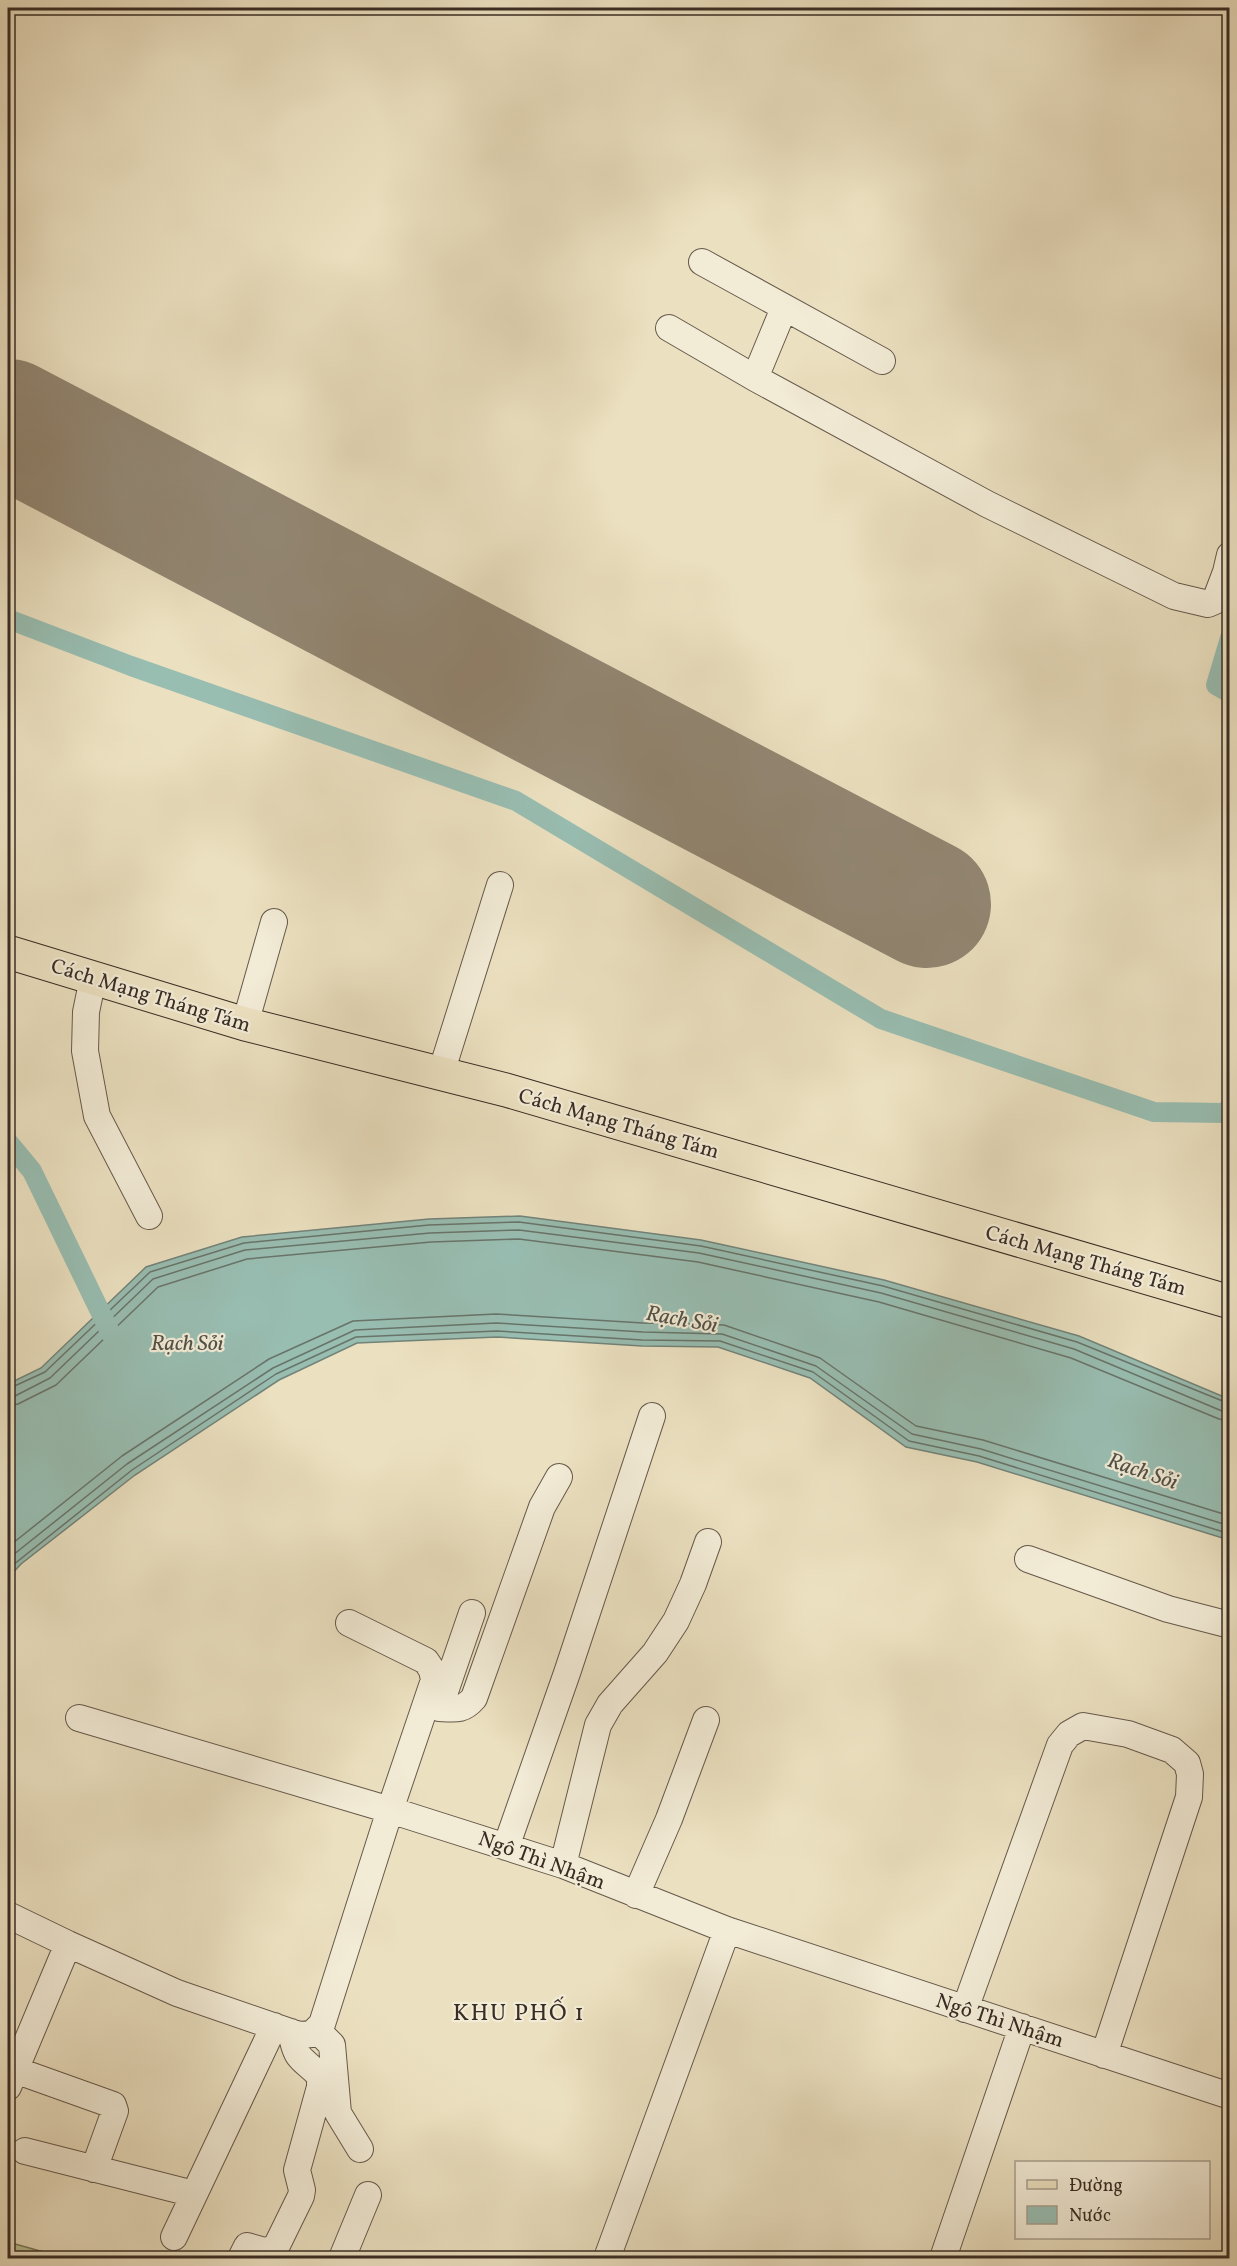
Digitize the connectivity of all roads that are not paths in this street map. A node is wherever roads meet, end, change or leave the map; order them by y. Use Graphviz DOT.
graph roads {
  1 [pos="702,262"];
  2 [pos="784,308"];
  3 [pos="669,328"];
  4 [pos="882,361"];
  5 [pos="754,378"];
  6 [pos="1230,555"];
  7 [pos="500,885"];
  8 [pos="274,922"];
  9 [pos="8,952"];
  10 [pos="93,978"];
  11 [pos="245,1024"];
  12 [pos="441,1073"];
  13 [pos="149,1216"];
  14 [pos="1230,1302"];
  15 [pos="652,1416"];
  16 [pos="559,1477"];
  17 [pos="708,1542"];
  18 [pos="1028,1559"];
  19 [pos="472,1613"];
  20 [pos="349,1623"];
  21 [pos="1230,1625"];
  22 [pos="439,1708"];
  23 [pos="79,1718"];
  24 [pos="706,1720"];
  25 [pos="396,1812"];
  26 [pos="506,1847"];
  27 [pos="563,1864"];
  28 [pos="636,1895"];
  29 [pos="8,1915"];
  30 [pos="727,1930"];
  31 [pos="68,1944"];
  32 [pos="965,2009"];
  33 [pos="1022,2027"];
  34 [pos="282,2029"];
  35 [pos="318,2031"];
  36 [pos="1104,2055"];
  37 [pos="11,2078"];
  38 [pos="1230,2096"];
  39 [pos="360,2149"];
  40 [pos="25,2151"];
  41 [pos="94,2169"];
  42 [pos="194,2194"];
  43 [pos="368,2195"];
  44 [pos="174,2237"];
  45 [pos="241,2259"];
  46 [pos="342,2259"];
  47 [pos="607,2259"];
  48 [pos="943,2259"];
  1 -- 2 [label="street"];
  2 -- 4 [label="street"];
  2 -- 5 [label="street"];
  3 -- 5 [label="street"];
  5 -- 6 [label="street"];
  7 -- 12 [label="street"];
  8 -- 11 [label="street"];
  9 -- 10 [label="main road, Cách Mạng Tháng Tám"];
  10 -- 11 [label="main road, Cách Mạng Tháng Tám"];
  10 -- 13 [label="street"];
  11 -- 12 [label="main road, Cách Mạng Tháng Tám"];
  12 -- 14 [label="main road, Cách Mạng Tháng Tám"];
  15 -- 26 [label="street"];
  16 -- 22 [label="street"];
  17 -- 27 [label="street"];
  18 -- 21 [label="street"];
  19 -- 22 [label="street"];
  20 -- 25 [label="street"];
  22 -- 25 [label="street"];
  23 -- 25 [label="street, Ngô Thì Nhậm"];
  24 -- 28 [label="street"];
  25 -- 26 [label="street, Ngô Thì Nhậm"];
  25 -- 35 [label="street"];
  26 -- 27 [label="street, Ngô Thì Nhậm"];
  27 -- 28 [label="street, Ngô Thì Nhậm"];
  28 -- 30 [label="street, Ngô Thì Nhậm"];
  29 -- 31 [label="street"];
  30 -- 32 [label="street, Ngô Thì Nhậm"];
  30 -- 47 [label="street"];
  31 -- 34 [label="street"];
  31 -- 37 [label="street"];
  32 -- 33 [label="street, Ngô Thì Nhậm"];
  32 -- 36 [label="street"];
  33 -- 36 [label="street, Ngô Thì Nhậm"];
  33 -- 48 [label="street"];
  34 -- 35 [label="street"];
  34 -- 42 [label="street"];
  34 -- 45 [label="street"];
  35 -- 39 [label="street"];
  36 -- 38 [label="street, Ngô Thì Nhậm"];
  37 -- 41 [label="street"];
  40 -- 41 [label="street"];
  41 -- 42 [label="street"];
  42 -- 44 [label="street"];
  43 -- 46 [label="street"];
}
